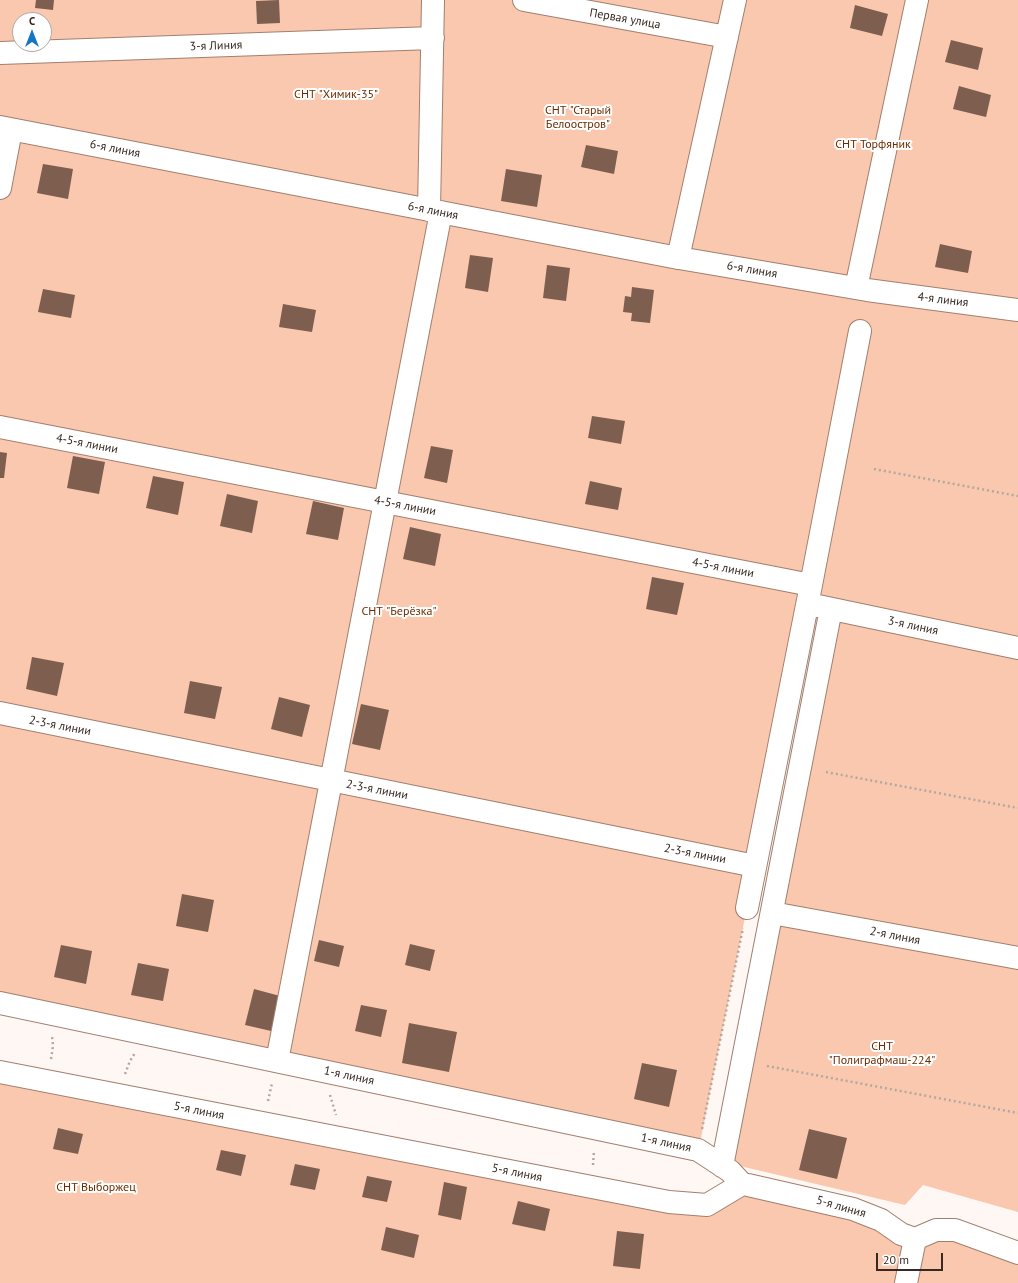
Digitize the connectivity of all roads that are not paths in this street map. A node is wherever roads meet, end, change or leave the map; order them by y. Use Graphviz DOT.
graph roads {
  1 [pos="434,0"];
  2 [pos="524,0"];
  3 [pos="735,0"];
  4 [pos="917,0"];
  5 [pos="726,37"];
  6 [pos="433,38"];
  7 [pos="0,53"];
  8 [pos="6,128"];
  9 [pos="0,188"];
  10 [pos="435,211"];
  11 [pos="678,258"];
  12 [pos="861,289"];
  13 [pos="1018,310"];
  14 [pos="860,331"];
  15 [pos="0,427"];
  16 [pos="385,502"];
  17 [pos="809,594"];
  18 [pos="832,609"];
  19 [pos="1018,648"];
  20 [pos="0,714"];
  21 [pos="331,780"];
  22 [pos="755,866"];
  23 [pos="747,908"];
  24 [pos="772,913"];
  25 [pos="1018,958"];
  26 [pos="0,1003"];
  27 [pos="277,1061"];
  28 [pos="0,1072"];
  29 [pos="722,1166"];
  30 [pos="742,1184"];
  31 [pos="914,1239"];
  32 [pos="1018,1253"];
  33 [pos="906,1283"];
  1 -- 6 [label="street"];
  2 -- 5 [label="street, Первая улица"];
  3 -- 5 [label="street"];
  4 -- 12 [label="street"];
  5 -- 11 [label="street"];
  6 -- 7 [label="street, 3-я Линия"];
  6 -- 10 [label="street"];
  8 -- 9 [label="street"];
  8 -- 10 [label="street, 6-я линия"];
  10 -- 11 [label="street, 6-я линия"];
  10 -- 16 [label="street"];
  11 -- 12 [label="street, 6-я линия"];
  12 -- 13 [label="street, 4-я линия"];
  14 -- 17 [label="street"];
  15 -- 16 [label="street, 4-5-я линии"];
  16 -- 17 [label="street, 4-5-я линии"];
  16 -- 21 [label="street"];
  17 -- 18 [label="street, 3-я линия"];
  17 -- 22 [label="street"];
  18 -- 19 [label="street, 3-я линия"];
  18 -- 24 [label="street"];
  20 -- 21 [label="street, 2-3-я линии"];
  21 -- 22 [label="street, 2-3-я линии"];
  21 -- 27 [label="street"];
  22 -- 23 [label="street"];
  24 -- 25 [label="street, 2-я линия"];
  24 -- 29 [label="street"];
  26 -- 27 [label="street, 1-я линия"];
  27 -- 29 [label="street, 1-я линия"];
  28 -- 30 [label="street, 5-я линия"];
  29 -- 30 [label="street"];
  30 -- 31 [label="street, 5-я линия"];
  31 -- 32 [label="street"];
  31 -- 33 [label="street"];
}
